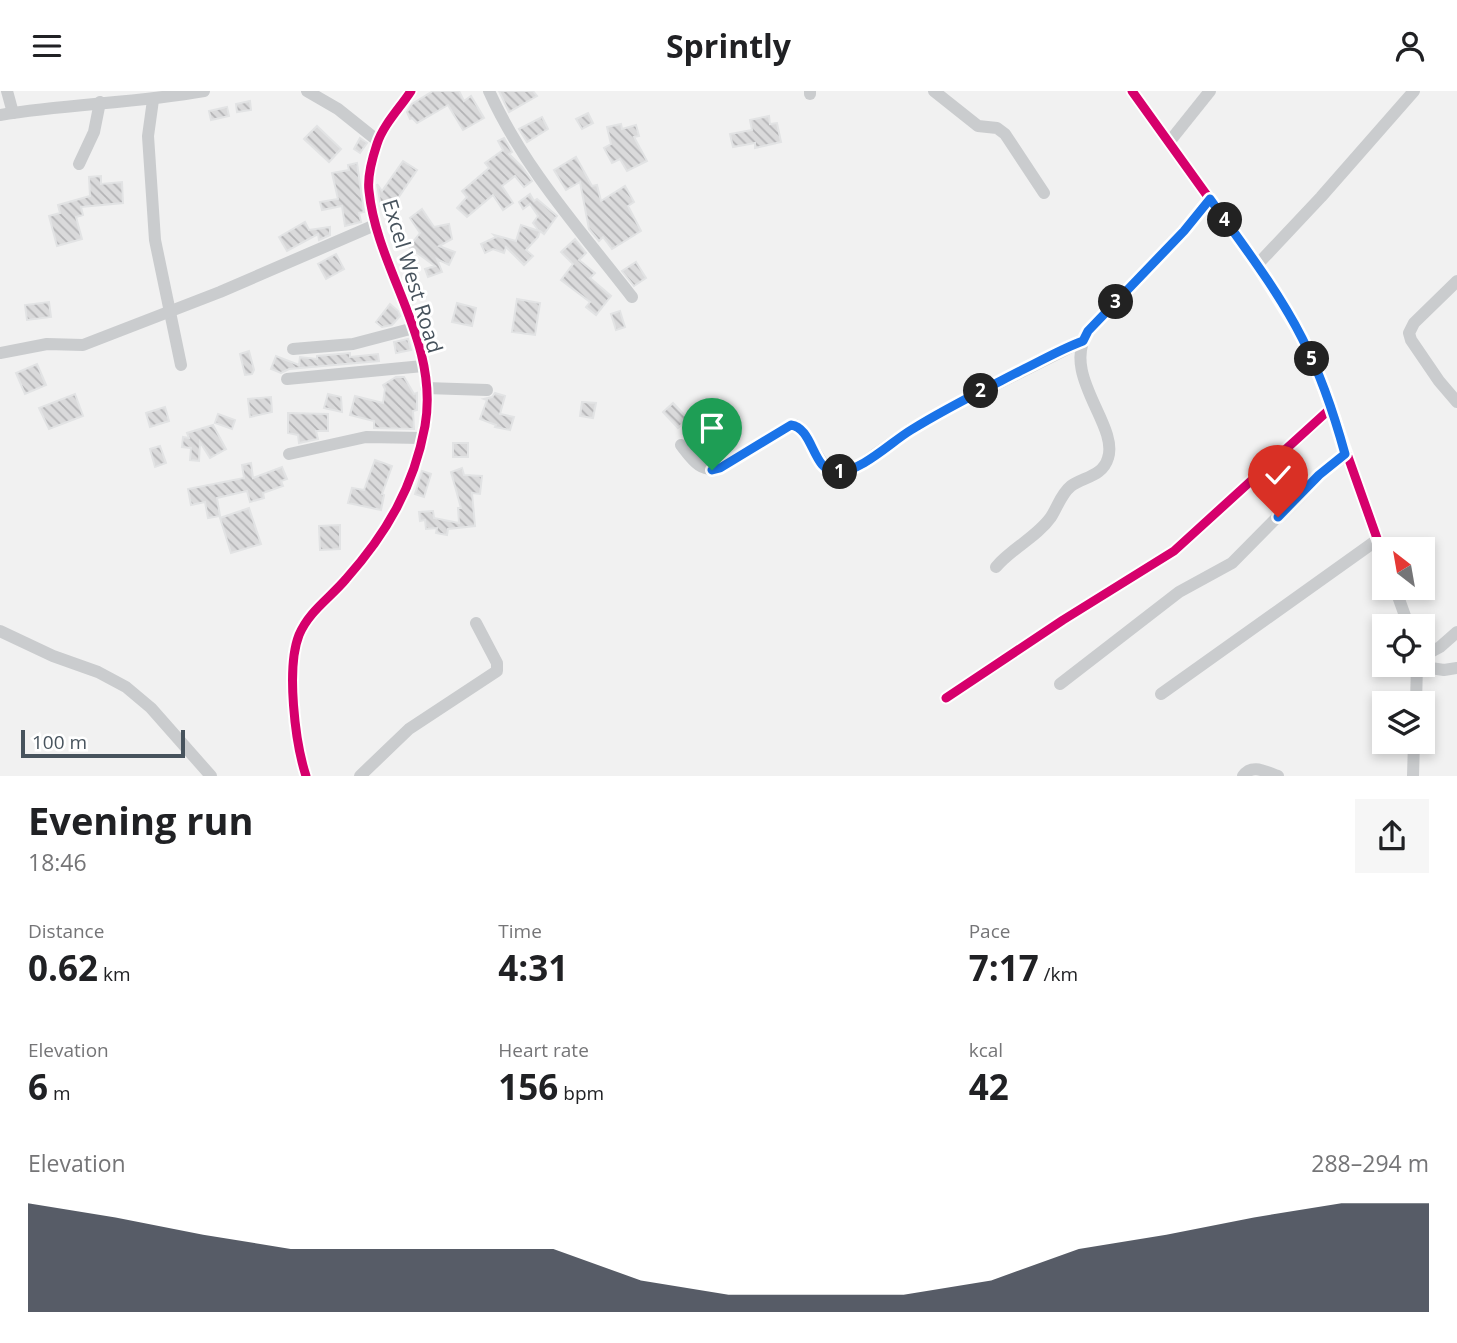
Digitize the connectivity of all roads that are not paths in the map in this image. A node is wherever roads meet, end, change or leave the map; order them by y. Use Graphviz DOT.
graph roads {
  1 [pos="6,91"];
  2 [pos="204,91"];
  3 [pos="307,91"];
  4 [pos="411,91"];
  5 [pos="489,91"];
  6 [pos="934,91"];
  7 [pos="1132,91"];
  8 [pos="1210,91"];
  9 [pos="1414,91"];
  10 [pos="188,92"];
  11 [pos="153,100"];
  12 [pos="100,102"];
  13 [pos="6,114"];
  14 [pos="378,141"];
  15 [pos="1170,141"];
  16 [pos="79,164"];
  17 [pos="1044,193"];
  18 [pos="1210,199"];
  19 [pos="375,225"];
  20 [pos="1257,265"];
  21 [pos="1457,281"];
  22 [pos="632,297"];
  23 [pos="168,311"];
  24 [pos="414,328"];
  25 [pos="1083,341"];
  26 [pos="293,349"];
  27 [pos="0,353"];
  28 [pos="181,365"];
  29 [pos="423,366"];
  30 [pos="287,379"];
  31 [pos="426,388"];
  32 [pos="487,390"];
  33 [pos="1457,401"];
  34 [pos="1331,408"];
  35 [pos="422,438"];
  36 [pos="681,445"];
  37 [pos="289,454"];
  38 [pos="1345,454"];
  39 [pos="1376,537"];
  40 [pos="1372,544"];
  41 [pos="996,567"];
  42 [pos="476,622"];
  43 [pos="0,631"];
  44 [pos="1457,632"];
  45 [pos="1435,649"];
  46 [pos="1435,668"];
  47 [pos="1457,668"];
  48 [pos="1060,684"];
  49 [pos="1161,694"];
  50 [pos="946,698"];
  51 [pos="1414,754"];
  52 [pos="211,776"];
  53 [pos="306,776"];
  54 [pos="359,776"];
  55 [pos="1244,776"];
  56 [pos="1278,776"];
  57 [pos="1413,776"];
  1 -- 13 [label="street"];
  2 -- 10 [label="street"];
  3 -- 14 [label="street"];
  4 -- 14 [label="street, Excel West Road"];
  5 -- 22 [label="street"];
  6 -- 17 [label="street"];
  7 -- 15 [label="street"];
  8 -- 15 [label="street"];
  9 -- 20 [label="street"];
  10 -- 11 [label="street"];
  11 -- 12 [label="street"];
  11 -- 23 [label="street"];
  12 -- 13 [label="street"];
  12 -- 16 [label="street"];
  14 -- 19 [label="street, Excel West Road"];
  15 -- 18 [label="street"];
  18 -- 20 [label="street"];
  18 -- 25 [label="street"];
  19 -- 23 [label="street"];
  19 -- 24 [label="street, Excel West Road"];
  20 -- 34 [label="street"];
  21 -- 33 [label="street"];
  23 -- 27 [label="street"];
  23 -- 28 [label="street"];
  24 -- 26 [label="street"];
  24 -- 29 [label="street, Excel West Road"];
  25 -- 36 [label="street"];
  25 -- 41 [label="street"];
  29 -- 30 [label="street"];
  29 -- 31 [label="street, Excel West Road"];
  31 -- 32 [label="street"];
  31 -- 35 [label="street, Excel West Road"];
  34 -- 38 [label="street"];
  34 -- 50 [label="street"];
  35 -- 37 [label="street"];
  35 -- 53 [label="street, Excel West Road"];
  38 -- 39 [label="street"];
  38 -- 48 [label="street"];
  40 -- 49 [label="street"];
  42 -- 54 [label="street"];
  43 -- 52 [label="street"];
  44 -- 45 [label="street"];
  46 -- 47 [label="street"];
  51 -- 57 [label="street"];
  55 -- 56 [label="street"];
}
